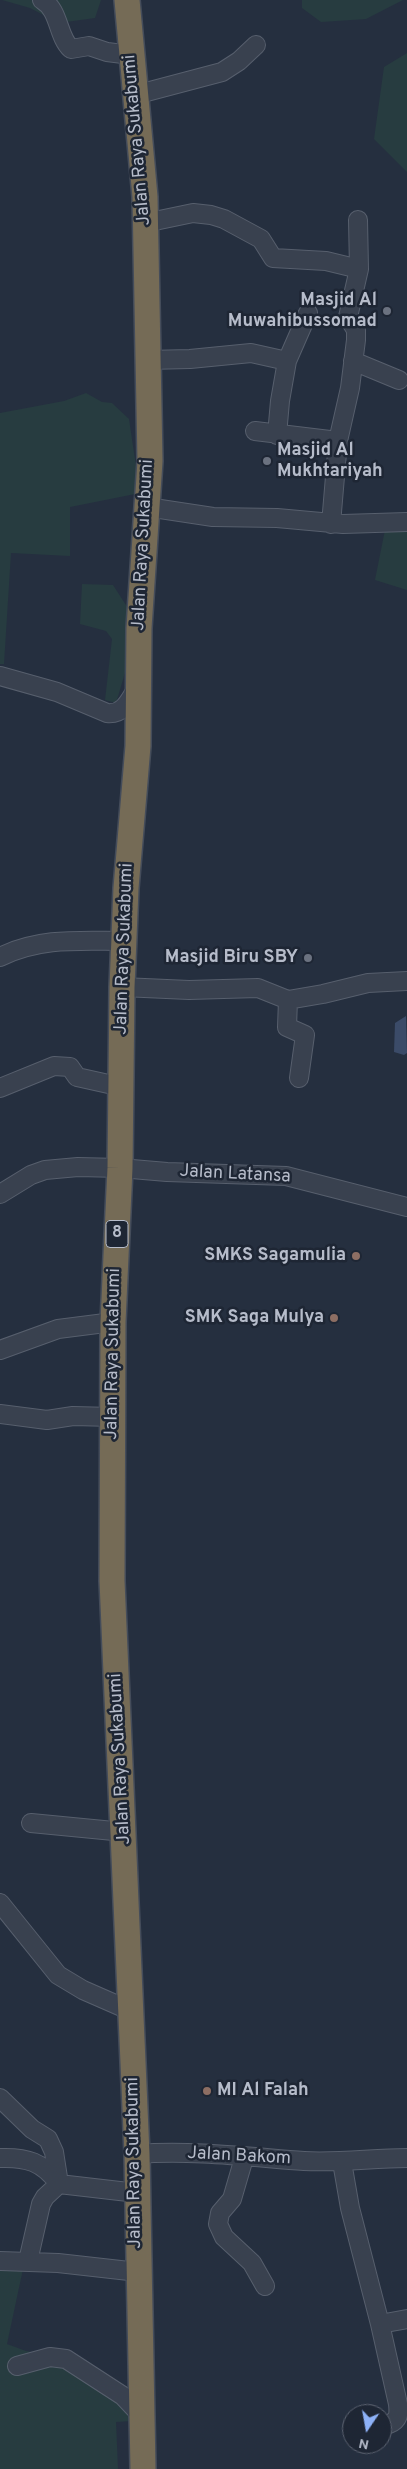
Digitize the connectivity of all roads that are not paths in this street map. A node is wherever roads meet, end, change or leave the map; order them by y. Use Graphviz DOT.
graph roads {
  1 [pos="42,0"];
  2 [pos="127,0"];
  3 [pos="256,45"];
  4 [pos="131,55"];
  5 [pos="135,95"];
  6 [pos="358,220"];
  7 [pos="145,222"];
  8 [pos="359,269"];
  9 [pos="308,313"];
  10 [pos="147,360"];
  11 [pos="287,361"];
  12 [pos="353,361"];
  13 [pos="399,380"];
  14 [pos="255,432"];
  15 [pos="277,435"];
  16 [pos="338,441"];
  17 [pos="147,507"];
  18 [pos="407,522"];
  19 [pos="331,524"];
  20 [pos="0,676"];
  21 [pos="138,686"];
  22 [pos="124,941"];
  23 [pos="0,957"];
  24 [pos="407,981"];
  25 [pos="122,987"];
  26 [pos="288,1000"];
  27 [pos="300,1078"];
  28 [pos="122,1087"];
  29 [pos="0,1088"];
  30 [pos="120,1168"];
  31 [pos="0,1194"];
  32 [pos="407,1207"];
  33 [pos="113,1322"];
  34 [pos="0,1350"];
  35 [pos="0,1414"];
  36 [pos="113,1417"];
  37 [pos="31,1823"];
  38 [pos="124,1832"];
  39 [pos="0,1903"];
  40 [pos="131,2010"];
  41 [pos="0,2098"];
  42 [pos="137,2154"];
  43 [pos="0,2158"];
  44 [pos="244,2158"];
  45 [pos="407,2158"];
  46 [pos="342,2162"];
  47 [pos="59,2184"];
  48 [pos="137,2193"];
  49 [pos="0,2261"];
  50 [pos="28,2261"];
  51 [pos="138,2272"];
  52 [pos="265,2286"];
  53 [pos="407,2318"];
  54 [pos="380,2324"];
  55 [pos="17,2366"];
  56 [pos="141,2415"];
  57 [pos="392,2423"];
  58 [pos="143,2469"];
  1 -- 4 [label="street"];
  2 -- 4 [label="highway, Jalan Raya Sukabumi / 8"];
  3 -- 5 [label="street"];
  4 -- 5 [label="highway, Jalan Raya Sukabumi / 8"];
  5 -- 7 [label="highway, Jalan Raya Sukabumi / 8"];
  6 -- 8 [label="street"];
  7 -- 8 [label="street"];
  7 -- 10 [label="highway, Jalan Raya Sukabumi / 8"];
  8 -- 12 [label="street"];
  9 -- 11 [label="street"];
  10 -- 11 [label="street"];
  10 -- 17 [label="highway, Jalan Raya Sukabumi / 8"];
  11 -- 15 [label="street"];
  12 -- 13 [label="street"];
  12 -- 16 [label="street"];
  14 -- 15 [label="street"];
  15 -- 16 [label="street"];
  16 -- 19 [label="street"];
  17 -- 19 [label="street"];
  17 -- 21 [label="highway, Jalan Raya Sukabumi / 8"];
  18 -- 19 [label="street"];
  20 -- 21 [label="street"];
  21 -- 22 [label="highway, Jalan Raya Sukabumi / 8"];
  22 -- 23 [label="street"];
  22 -- 25 [label="highway, Jalan Raya Sukabumi / 8"];
  24 -- 26 [label="street"];
  25 -- 26 [label="street"];
  25 -- 28 [label="highway, Jalan Raya Sukabumi / 8"];
  26 -- 27 [label="street"];
  28 -- 29 [label="street"];
  28 -- 30 [label="highway, Jalan Raya Sukabumi / 8"];
  30 -- 31 [label="street, Jalan Latansa"];
  30 -- 32 [label="street, Jalan Latansa"];
  30 -- 33 [label="highway, Jalan Raya Sukabumi / 8"];
  33 -- 34 [label="street"];
  33 -- 36 [label="highway, Jalan Raya Sukabumi / 8"];
  35 -- 36 [label="street"];
  36 -- 38 [label="highway, Jalan Raya Sukabumi / 8"];
  37 -- 38 [label="street"];
  38 -- 40 [label="highway, Jalan Raya Sukabumi / 8"];
  39 -- 40 [label="street"];
  40 -- 42 [label="highway, Jalan Raya Sukabumi / 8"];
  41 -- 47 [label="street"];
  42 -- 44 [label="street, Jalan Bakom"];
  42 -- 48 [label="highway, Jalan Raya Sukabumi / 8"];
  43 -- 47 [label="street"];
  44 -- 46 [label="street, Jalan Bakom"];
  44 -- 52 [label="street"];
  45 -- 46 [label="street, Jalan Bakom"];
  46 -- 54 [label="street"];
  47 -- 48 [label="street"];
  47 -- 50 [label="street"];
  48 -- 51 [label="highway, Jalan Raya Sukabumi / 8"];
  49 -- 50 [label="street"];
  50 -- 51 [label="street"];
  51 -- 56 [label="highway, Jalan Raya Sukabumi / 8"];
  53 -- 54 [label="street"];
  54 -- 57 [label="street"];
  55 -- 56 [label="street"];
  56 -- 58 [label="highway, Jalan Raya Sukabumi / 8"];
}
